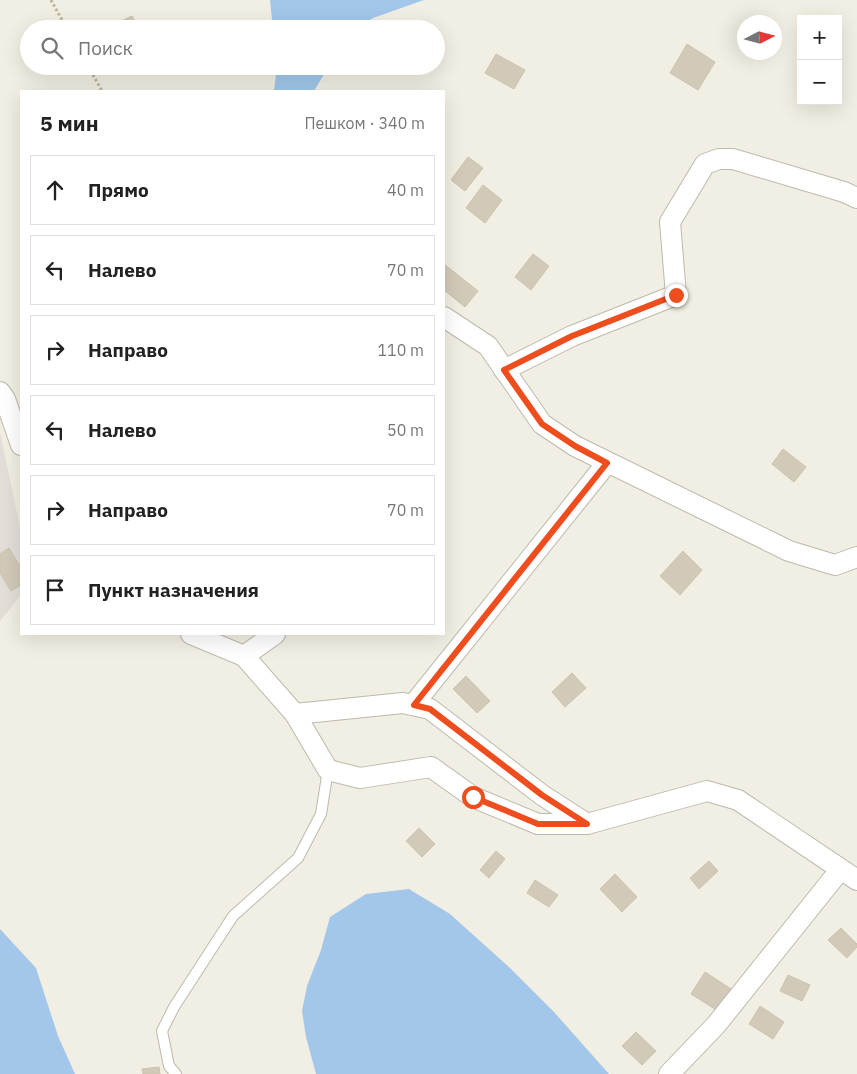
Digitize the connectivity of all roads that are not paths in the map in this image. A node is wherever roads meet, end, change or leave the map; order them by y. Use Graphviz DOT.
graph roads {
  1 [pos="857,198"];
  2 [pos="445,318"];
  3 [pos="504,370"];
  4 [pos="0,392"];
  5 [pos="20,442"];
  6 [pos="607,463"];
  7 [pos="857,556"];
  8 [pos="193,635"];
  9 [pos="274,635"];
  10 [pos="244,656"];
  11 [pos="414,705"];
  12 [pos="295,714"];
  13 [pos="328,770"];
  14 [pos="587,824"];
  15 [pos="849,875"];
  16 [pos="176,1074"];
  17 [pos="669,1074"];
  1 -- 3 [label="street"];
  2 -- 3 [label="street"];
  3 -- 6 [label="street"];
  4 -- 5 [label="street"];
  6 -- 7 [label="street"];
  6 -- 11 [label="street"];
  8 -- 10 [label="street"];
  9 -- 10 [label="street"];
  10 -- 12 [label="street"];
  11 -- 12 [label="street"];
  11 -- 14 [label="street"];
  12 -- 13 [label="street"];
  13 -- 14 [label="street"];
  13 -- 16 [label="lane"];
  14 -- 15 [label="street"];
  15 -- 17 [label="street"];
}
